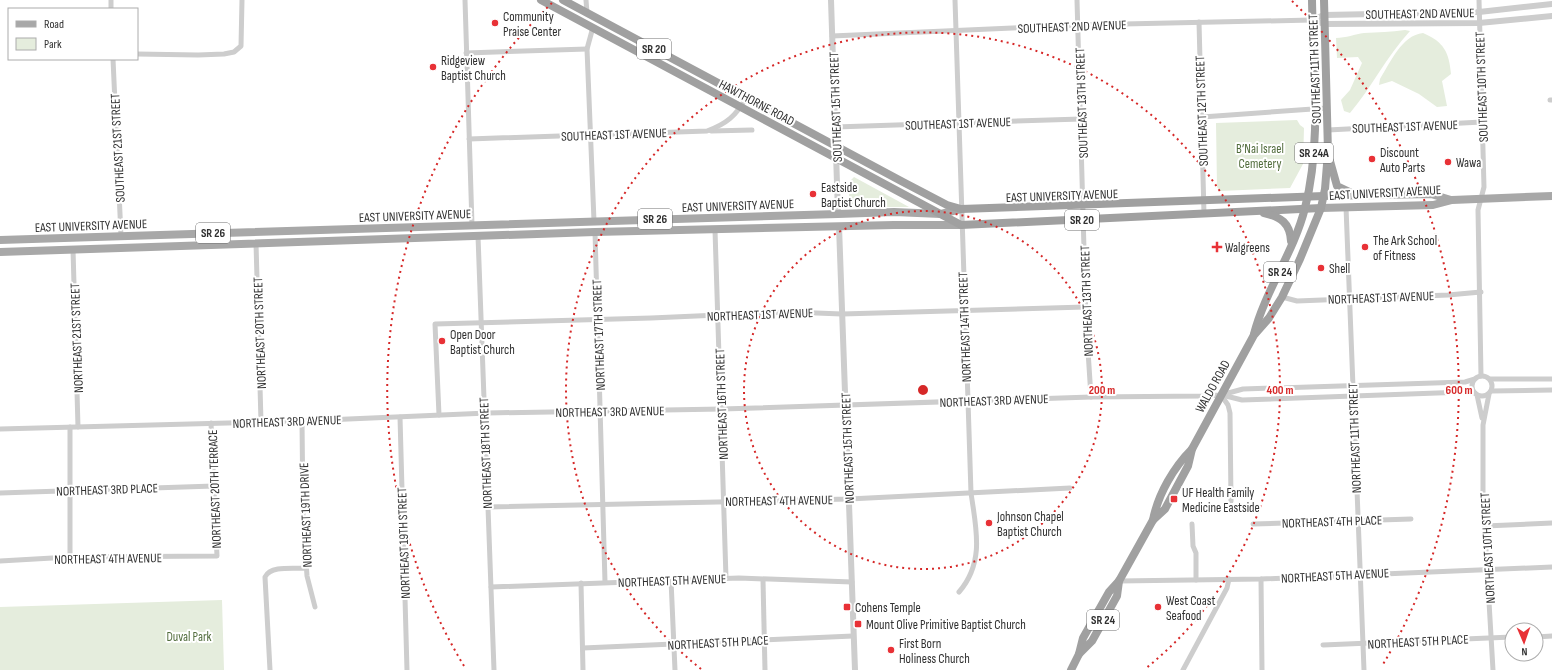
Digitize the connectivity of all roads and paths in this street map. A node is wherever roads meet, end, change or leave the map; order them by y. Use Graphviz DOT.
graph roads {
  1 [pos="242,0"];
  2 [pos="465,0"];
  3 [pos="541,0"];
  4 [pos="563,0"];
  5 [pos="586,0"];
  6 [pos="831,0"];
  7 [pos="954,0"];
  8 [pos="1077,0"];
  9 [pos="1312,0"];
  10 [pos="1324,0"];
  11 [pos="1479,0"];
  12 [pos="1552,4"];
  13 [pos="1479,12"];
  14 [pos="587,13"];
  15 [pos="1324,15"];
  16 [pos="1552,16"];
  17 [pos="1312,20"];
  18 [pos="1199,22"];
  19 [pos="1479,23"];
  20 [pos="1324,24"];
  21 [pos="1078,25"];
  22 [pos="592,27"];
  23 [pos="956,32"];
  24 [pos="832,36"];
  25 [pos="588,49"];
  26 [pos="466,53"];
  27 [pos="138,54"];
  28 [pos="113,60"];
  29 [pos="746,98"];
  30 [pos="740,107"];
  31 [pos="1315,108"];
  32 [pos="1328,108"];
  33 [pos="1202,117"];
  34 [pos="1081,119"];
  35 [pos="1482,122"];
  36 [pos="958,123"];
  37 [pos="836,127"];
  38 [pos="752,130"];
  39 [pos="1328,130"];
  40 [pos="707,131"];
  41 [pos="591,135"];
  42 [pos="469,139"];
  43 [pos="836,147"];
  44 [pos="1328,152"];
  45 [pos="837,158"];
  46 [pos="1356,195"];
  47 [pos="1324,196"];
  48 [pos="1552,196"];
  49 [pos="1308,197"];
  50 [pos="1482,198"];
  51 [pos="1204,200"];
  52 [pos="1452,200"];
  53 [pos="1083,206"];
  54 [pos="1346,207"];
  55 [pos="1305,208"];
  56 [pos="1321,208"];
  57 [pos="961,209"];
  58 [pos="1255,211"];
  59 [pos="838,214"];
  60 [pos="941,214"];
  61 [pos="1204,214"];
  62 [pos="714,218"];
  63 [pos="1083,220"];
  64 [pos="594,221"];
  65 [pos="472,225"];
  66 [pos="961,225"];
  67 [pos="839,226"];
  68 [pos="356,229"];
  69 [pos="715,230"];
  70 [pos="255,232"];
  71 [pos="594,232"];
  72 [pos="121,236"];
  73 [pos="478,236"];
  74 [pos="72,238"];
  75 [pos="0,240"];
  76 [pos="357,240"];
  77 [pos="256,243"];
  78 [pos="1292,244"];
  79 [pos="118,248"];
  80 [pos="73,249"];
  81 [pos="0,252"];
  82 [pos="1481,292"];
  83 [pos="1282,296"];
  84 [pos="1351,298"];
  85 [pos="1085,307"];
  86 [pos="964,311"];
  87 [pos="842,314"];
  88 [pos="718,316"];
  89 [pos="597,318"];
  90 [pos="481,322"];
  91 [pos="1254,335"];
  92 [pos="1481,376"];
  93 [pos="1475,379"];
  94 [pos="1490,379"];
  95 [pos="1549,379"];
  96 [pos="1424,383"];
  97 [pos="1352,386"];
  98 [pos="1285,388"];
  99 [pos="1549,390"];
  100 [pos="1425,393"];
  101 [pos="1490,393"];
  102 [pos="1476,394"];
  103 [pos="1221,395"];
  104 [pos="1352,396"];
  105 [pos="1091,397"];
  106 [pos="1285,398"];
  107 [pos="967,401"];
  108 [pos="845,404"];
  109 [pos="722,409"];
  110 [pos="600,411"];
  111 [pos="484,413"];
  112 [pos="439,415"];
  113 [pos="400,417"];
  114 [pos="302,421"];
  115 [pos="261,422"];
  116 [pos="211,423"];
  117 [pos="1483,425"];
  118 [pos="70,427"];
  119 [pos="78,427"];
  120 [pos="0,429"];
  121 [pos="214,486"];
  122 [pos="1070,488"];
  123 [pos="69,490"];
  124 [pos="0,492"];
  125 [pos="971,493"];
  126 [pos="848,499"];
  127 [pos="1231,501"];
  128 [pos="724,502"];
  129 [pos="603,504"];
  130 [pos="487,507"];
  131 [pos="1411,519"];
  132 [pos="1357,520"];
  133 [pos="1552,523"];
  134 [pos="1192,524"];
  135 [pos="1253,524"];
  136 [pos="1485,526"];
  137 [pos="217,556"];
  138 [pos="70,557"];
  139 [pos="0,561"];
  140 [pos="1552,567"];
  141 [pos="306,568"];
  142 [pos="1487,570"];
  143 [pos="1359,574"];
  144 [pos="726,578"];
  145 [pos="1229,579"];
  146 [pos="1261,579"];
  147 [pos="671,580"];
  148 [pos="763,580"];
  149 [pos="1196,580"];
  150 [pos="1119,581"];
  151 [pos="605,582"];
  152 [pos="852,582"];
  153 [pos="581,583"];
  154 [pos="492,587"];
  155 [pos="959,592"];
  156 [pos="315,607"];
  157 [pos="853,636"];
  158 [pos="1504,637"];
  159 [pos="1492,638"];
  160 [pos="764,639"];
  161 [pos="674,644"];
  162 [pos="1362,644"];
  163 [pos="1323,645"];
  164 [pos="583,648"];
  165 [pos="270,670"];
  166 [pos="407,670"];
  167 [pos="494,670"];
  168 [pos="583,670"];
  169 [pos="675,670"];
  170 [pos="765,670"];
  171 [pos="855,670"];
  172 [pos="1071,670"];
  173 [pos="1183,670"];
  174 [pos="1262,670"];
  175 [pos="1364,670"];
  176 [pos="1493,670"];
  1 -- 27 [label="street"];
  2 -- 26 [label="street"];
  3 -- 22 [label="highway, HAWTHORNE ROAD / SR 20"];
  4 -- 14 [label="highway, HAWTHORNE ROAD / SR 20"];
  5 -- 14 [label="street"];
  6 -- 24 [label="street, SOUTHEAST 15TH STREET"];
  7 -- 23 [label="street, NORTHEAST 14TH STREET"];
  8 -- 21 [label="street, SOUTHEAST 13TH STREET"];
  9 -- 17 [label="highway, SOUTHEAST 11TH STREET / SR 24A"];
  10 -- 15 [label="highway, SOUTHEAST 11TH STREET / SR 24A"];
  11 -- 13 [label="street, SOUTHEAST 10TH STREET"];
  12 -- 13 [label="street, SOUTHEAST 2ND AVENUE"];
  13 -- 15 [label="street, SOUTHEAST 2ND AVENUE"];
  13 -- 19 [label="street, SOUTHEAST 10TH STREET"];
  14 -- 29 [label="highway, HAWTHORNE ROAD / SR 20"];
  15 -- 17 [label="street, SOUTHEAST 2ND AVENUE"];
  15 -- 20 [label="highway, SOUTHEAST 11TH STREET / SR 24A"];
  16 -- 19 [label="street, SOUTHEAST 2ND AVENUE"];
  17 -- 18 [label="street, SOUTHEAST 2ND AVENUE"];
  17 -- 20 [label="street, SOUTHEAST 2ND AVENUE"];
  17 -- 31 [label="highway, SOUTHEAST 11TH STREET / SR 24A"];
  18 -- 21 [label="street, SOUTHEAST 2ND AVENUE"];
  18 -- 33 [label="street, SOUTHEAST 12TH STREET"];
  19 -- 20 [label="street, SOUTHEAST 2ND AVENUE"];
  19 -- 35 [label="street, SOUTHEAST 10TH STREET"];
  20 -- 32 [label="highway, SOUTHEAST 11TH STREET / SR 24A"];
  21 -- 23 [label="street, SOUTHEAST 2ND AVENUE"];
  21 -- 34 [label="street, SOUTHEAST 13TH STREET"];
  22 -- 25 [label="street"];
  22 -- 30 [label="highway, HAWTHORNE ROAD / SR 20"];
  23 -- 24 [label="street, SOUTHEAST 2ND AVENUE"];
  23 -- 36 [label="street, NORTHEAST 14TH STREET"];
  24 -- 37 [label="street, SOUTHEAST 15TH STREET"];
  25 -- 26 [label="street"];
  25 -- 41 [label="street"];
  26 -- 42 [label="street"];
  28 -- 72 [label="street, SOUTHEAST 21ST STREET"];
  29 -- 30 [label="street, SOUTHEAST 1ST AVENUE"];
  29 -- 43 [label="highway, HAWTHORNE ROAD / SR 20"];
  30 -- 40 [label="street, SOUTHEAST 1ST AVENUE"];
  30 -- 45 [label="highway, HAWTHORNE ROAD / SR 20"];
  31 -- 32 [label="street"];
  31 -- 33 [label="street"];
  31 -- 49 [label="highway, SOUTHEAST 11TH STREET / SR 24A"];
  32 -- 39 [label="highway, SOUTHEAST 11TH STREET / SR 24A"];
  33 -- 51 [label="street, SOUTHEAST 12TH STREET"];
  34 -- 36 [label="street, SOUTHEAST 1ST AVENUE"];
  34 -- 53 [label="street, SOUTHEAST 13TH STREET"];
  35 -- 39 [label="street, SOUTHEAST 1ST AVENUE"];
  35 -- 50 [label="street, SOUTHEAST 10TH STREET"];
  36 -- 37 [label="street, SOUTHEAST 1ST AVENUE"];
  36 -- 57 [label="street, NORTHEAST 14TH STREET"];
  37 -- 43 [label="street, SOUTHEAST 15TH STREET"];
  38 -- 40 [label="street"];
  39 -- 44 [label="highway, SOUTHEAST 11TH STREET / SR 24A"];
  40 -- 41 [label="street, SOUTHEAST 1ST AVENUE"];
  41 -- 42 [label="street, SOUTHEAST 1ST AVENUE"];
  41 -- 64 [label="street"];
  42 -- 65 [label="street"];
  43 -- 45 [label="street, SOUTHEAST 15TH STREET"];
  43 -- 57 [label="highway, HAWTHORNE ROAD / SR 20"];
  44 -- 46 [label="highway"];
  44 -- 47 [label="highway, SOUTHEAST 11TH STREET / SR 24A"];
  45 -- 59 [label="street, SOUTHEAST 15TH STREET"];
  45 -- 60 [label="highway, HAWTHORNE ROAD / SR 20"];
  46 -- 47 [label="main road, EAST UNIVERSITY AVENUE / SR 20"];
  46 -- 52 [label="main road, EAST UNIVERSITY AVENUE / SR 20"];
  47 -- 49 [label="highway, EAST UNIVERSITY AVENUE / SR 20"];
  47 -- 56 [label="highway, SOUTHEAST 11TH STREET / SR 24A"];
  48 -- 50 [label="main road, EAST UNIVERSITY AVENUE / SR 20"];
  49 -- 51 [label="highway, EAST UNIVERSITY AVENUE / SR 20"];
  49 -- 55 [label="highway, WALDO ROAD / SR 24"];
  50 -- 52 [label="main road, EAST UNIVERSITY AVENUE / SR 20"];
  50 -- 82 [label="street"];
  51 -- 53 [label="highway, EAST UNIVERSITY AVENUE / SR 20"];
  51 -- 61 [label="street, SOUTHEAST 12TH STREET"];
  52 -- 54 [label="main road, EAST UNIVERSITY AVENUE / SR 20"];
  53 -- 57 [label="highway, EAST UNIVERSITY AVENUE / SR 20"];
  53 -- 63 [label="street, NORTHEAST 13TH STREET"];
  54 -- 56 [label="main road, EAST UNIVERSITY AVENUE / SR 20"];
  54 -- 84 [label="street, NORTHEAST 11TH STREET"];
  55 -- 56 [label="highway, EAST UNIVERSITY AVENUE / SR 20"];
  55 -- 58 [label="highway, EAST UNIVERSITY AVENUE / SR 20"];
  55 -- 78 [label="highway, WALDO ROAD / SR 24"];
  56 -- 83 [label="highway, WALDO ROAD / SR 24"];
  57 -- 60 [label="main road, EAST UNIVERSITY AVENUE / SR 26"];
  57 -- 66 [label="street, NORTHEAST 14TH STREET"];
  58 -- 61 [label="highway, EAST UNIVERSITY AVENUE / SR 20"];
  58 -- 78 [label="highway"];
  59 -- 60 [label="main road, EAST UNIVERSITY AVENUE / SR 26"];
  59 -- 62 [label="main road, EAST UNIVERSITY AVENUE / SR 26"];
  59 -- 67 [label="main road"];
  60 -- 66 [label="highway, HAWTHORNE ROAD / SR 20"];
  61 -- 63 [label="highway, EAST UNIVERSITY AVENUE / SR 20"];
  62 -- 64 [label="main road, EAST UNIVERSITY AVENUE / SR 26"];
  62 -- 69 [label="main road"];
  63 -- 66 [label="highway, EAST UNIVERSITY AVENUE / SR 20"];
  63 -- 85 [label="street, NORTHEAST 13TH STREET"];
  64 -- 65 [label="main road, EAST UNIVERSITY AVENUE / SR 26"];
  64 -- 71 [label="main road"];
  65 -- 68 [label="main road, EAST UNIVERSITY AVENUE / SR 26"];
  65 -- 73 [label="main road"];
  66 -- 67 [label="main road, EAST UNIVERSITY AVENUE / SR 26"];
  66 -- 86 [label="street, NORTHEAST 14TH STREET"];
  67 -- 69 [label="main road, EAST UNIVERSITY AVENUE / SR 26"];
  67 -- 87 [label="street, NORTHEAST 15TH STREET"];
  68 -- 70 [label="main road, EAST UNIVERSITY AVENUE / SR 26"];
  68 -- 76 [label="main road"];
  69 -- 71 [label="main road, EAST UNIVERSITY AVENUE / SR 26"];
  69 -- 88 [label="street, NORTHEAST 16TH STREET"];
  70 -- 72 [label="main road, EAST UNIVERSITY AVENUE / SR 26"];
  70 -- 77 [label="main road"];
  71 -- 73 [label="main road, EAST UNIVERSITY AVENUE / SR 26"];
  71 -- 89 [label="street, NORTHEAST 17TH STREET"];
  72 -- 74 [label="main road, EAST UNIVERSITY AVENUE / SR 26"];
  72 -- 79 [label="main road"];
  73 -- 76 [label="main road, EAST UNIVERSITY AVENUE / SR 26"];
  73 -- 90 [label="street, NORTHEAST 18TH STREET"];
  74 -- 75 [label="main road, EAST UNIVERSITY AVENUE / SR 26"];
  74 -- 80 [label="main road"];
  76 -- 77 [label="main road, EAST UNIVERSITY AVENUE / SR 26"];
  77 -- 79 [label="main road, EAST UNIVERSITY AVENUE / SR 26"];
  77 -- 115 [label="street, NORTHEAST 20TH STREET"];
  78 -- 91 [label="highway, WALDO ROAD / SR 24"];
  79 -- 80 [label="main road, EAST UNIVERSITY AVENUE / SR 26"];
  80 -- 81 [label="main road, EAST UNIVERSITY AVENUE / SR 26"];
  80 -- 119 [label="street, NORTHEAST 21ST STREET"];
  82 -- 84 [label="street, NORTHEAST 1ST AVENUE"];
  82 -- 92 [label="street"];
  83 -- 84 [label="street, NORTHEAST 1ST AVENUE"];
  83 -- 91 [label="highway, WALDO ROAD / SR 24"];
  84 -- 97 [label="street, NORTHEAST 11TH STREET"];
  85 -- 86 [label="street, NORTHEAST 1ST AVENUE"];
  85 -- 105 [label="street, NORTHEAST 13TH STREET"];
  86 -- 87 [label="street, NORTHEAST 1ST AVENUE"];
  86 -- 107 [label="street, NORTHEAST 14TH STREET"];
  87 -- 88 [label="street, NORTHEAST 1ST AVENUE"];
  87 -- 108 [label="street, NORTHEAST 15TH STREET"];
  88 -- 89 [label="street, NORTHEAST 1ST AVENUE"];
  88 -- 109 [label="street, NORTHEAST 16TH STREET"];
  89 -- 90 [label="street, NORTHEAST 1ST AVENUE"];
  89 -- 110 [label="street, NORTHEAST 17TH STREET"];
  90 -- 111 [label="street, NORTHEAST 18TH STREET"];
  90 -- 112 [label="street, NORTHEAST 1ST AVENUE"];
  91 -- 103 [label="highway, WALDO ROAD / SR 24"];
  92 -- 93 [label="street"];
  92 -- 94 [label="street"];
  93 -- 96 [label="street, NORTHEAST 3RD AVENUE"];
  93 -- 102 [label="street"];
  94 -- 95 [label="street"];
  94 -- 101 [label="street"];
  95 -- 99 [label="street"];
  96 -- 97 [label="street, NORTHEAST 3RD AVENUE"];
  96 -- 100 [label="street"];
  97 -- 98 [label="street, NORTHEAST 3RD AVENUE"];
  97 -- 104 [label="street, NORTHEAST 11TH STREET"];
  98 -- 103 [label="street, NORTHEAST 3RD AVENUE"];
  98 -- 106 [label="street"];
  99 -- 101 [label="street"];
  100 -- 102 [label="street, NORTHEAST 3RD AVENUE"];
  100 -- 104 [label="street, NORTHEAST 3RD AVENUE"];
  101 -- 102 [label="street"];
  101 -- 117 [label="street, NORTHEAST 10TH STREET"];
  102 -- 117 [label="street, NORTHEAST 10TH STREET"];
  103 -- 105 [label="street, NORTHEAST 3RD AVENUE"];
  103 -- 106 [label="street, NORTHEAST 3RD AVENUE"];
  103 -- 127 [label="street"];
  103 -- 150 [label="highway, WALDO ROAD / SR 24"];
  104 -- 106 [label="street, NORTHEAST 3RD AVENUE"];
  104 -- 132 [label="street, NORTHEAST 11TH STREET"];
  105 -- 107 [label="street, NORTHEAST 3RD AVENUE"];
  107 -- 108 [label="street, NORTHEAST 3RD AVENUE"];
  107 -- 125 [label="street, NORTHEAST 14TH STREET"];
  108 -- 109 [label="street, NORTHEAST 3RD AVENUE"];
  108 -- 126 [label="street, NORTHEAST 15TH STREET"];
  109 -- 110 [label="street, NORTHEAST 3RD AVENUE"];
  109 -- 128 [label="street, NORTHEAST 16TH STREET"];
  110 -- 111 [label="street, NORTHEAST 3RD AVENUE"];
  110 -- 129 [label="street, NORTHEAST 17TH STREET"];
  111 -- 112 [label="street, NORTHEAST 3RD AVENUE"];
  111 -- 130 [label="street, NORTHEAST 18TH STREET"];
  112 -- 113 [label="street, NORTHEAST 3RD AVENUE"];
  113 -- 114 [label="street, NORTHEAST 3RD AVENUE"];
  113 -- 166 [label="street, NORTHEAST 19TH STREET"];
  114 -- 115 [label="street, NORTHEAST 3RD AVENUE"];
  114 -- 141 [label="street, NORTHEAST 19TH DRIVE"];
  115 -- 116 [label="street, NORTHEAST 3RD AVENUE"];
  116 -- 119 [label="street, NORTHEAST 3RD AVENUE"];
  116 -- 121 [label="street, NORTHEAST 20TH TERRACE"];
  117 -- 136 [label="street, NORTHEAST 10TH STREET"];
  118 -- 119 [label="street, NORTHEAST 3RD AVENUE"];
  118 -- 120 [label="street, NORTHEAST 3RD AVENUE"];
  118 -- 123 [label="street"];
  121 -- 123 [label="street, NORTHEAST 3RD PLACE"];
  121 -- 137 [label="street, NORTHEAST 20TH TERRACE"];
  122 -- 125 [label="street, NORTHEAST 4TH AVENUE"];
  123 -- 124 [label="street, NORTHEAST 3RD PLACE"];
  123 -- 138 [label="street"];
  125 -- 126 [label="street, NORTHEAST 4TH AVENUE"];
  125 -- 155 [label="street, NORTHEAST 14TH STREET"];
  126 -- 128 [label="street, NORTHEAST 4TH AVENUE"];
  126 -- 152 [label="street, NORTHEAST 15TH STREET"];
  128 -- 129 [label="street, NORTHEAST 4TH AVENUE"];
  128 -- 144 [label="street, NORTHEAST 16TH STREET"];
  129 -- 130 [label="street, NORTHEAST 4TH AVENUE"];
  129 -- 151 [label="street, NORTHEAST 17TH STREET"];
  130 -- 154 [label="street, NORTHEAST 18TH STREET"];
  131 -- 132 [label="street, NORTHEAST 4TH PLACE"];
  132 -- 135 [label="street, NORTHEAST 4TH PLACE"];
  132 -- 143 [label="street, NORTHEAST 11TH STREET"];
  133 -- 136 [label="street"];
  134 -- 149 [label="street"];
  136 -- 142 [label="street, NORTHEAST 10TH STREET"];
  137 -- 138 [label="street, NORTHEAST 4TH AVENUE"];
  138 -- 139 [label="street, NORTHEAST 4TH AVENUE"];
  140 -- 142 [label="street, NORTHEAST 5TH AVENUE"];
  141 -- 156 [label="street, NORTHEAST 19TH DRIVE"];
  141 -- 165 [label="street"];
  142 -- 143 [label="street, NORTHEAST 5TH AVENUE"];
  142 -- 159 [label="street, NORTHEAST 10TH STREET"];
  143 -- 146 [label="street, NORTHEAST 5TH AVENUE"];
  143 -- 162 [label="street, NORTHEAST 11TH STREET"];
  144 -- 147 [label="street, NORTHEAST 5TH AVENUE"];
  144 -- 148 [label="street, NORTHEAST 5TH AVENUE"];
  145 -- 146 [label="street, NORTHEAST 5TH AVENUE"];
  145 -- 149 [label="street, NORTHEAST 5TH AVENUE"];
  145 -- 173 [label="street"];
  146 -- 174 [label="street"];
  147 -- 151 [label="street, NORTHEAST 5TH AVENUE"];
  147 -- 161 [label="street"];
  148 -- 152 [label="street, NORTHEAST 5TH AVENUE"];
  148 -- 160 [label="street"];
  149 -- 150 [label="street, NORTHEAST 5TH AVENUE"];
  150 -- 172 [label="highway, WALDO ROAD / SR 24"];
  151 -- 153 [label="street, NORTHEAST 5TH AVENUE"];
  152 -- 157 [label="street, NORTHEAST 15TH STREET"];
  153 -- 154 [label="street, NORTHEAST 5TH AVENUE"];
  153 -- 164 [label="street"];
  154 -- 167 [label="street, NORTHEAST 18TH STREET"];
  157 -- 160 [label="street, NORTHEAST 5TH PLACE"];
  157 -- 171 [label="street, NORTHEAST 15TH STREET"];
  158 -- 159 [label="street, NORTHEAST 5TH PLACE"];
  159 -- 162 [label="street, NORTHEAST 5TH PLACE"];
  159 -- 176 [label="street, NORTHEAST 10TH STREET"];
  160 -- 161 [label="street, NORTHEAST 5TH PLACE"];
  160 -- 170 [label="street"];
  161 -- 164 [label="street, NORTHEAST 5TH PLACE"];
  161 -- 169 [label="street"];
  162 -- 163 [label="street, NORTHEAST 5TH PLACE"];
  162 -- 175 [label="street, NORTHEAST 11TH STREET"];
  164 -- 168 [label="street"];
}
